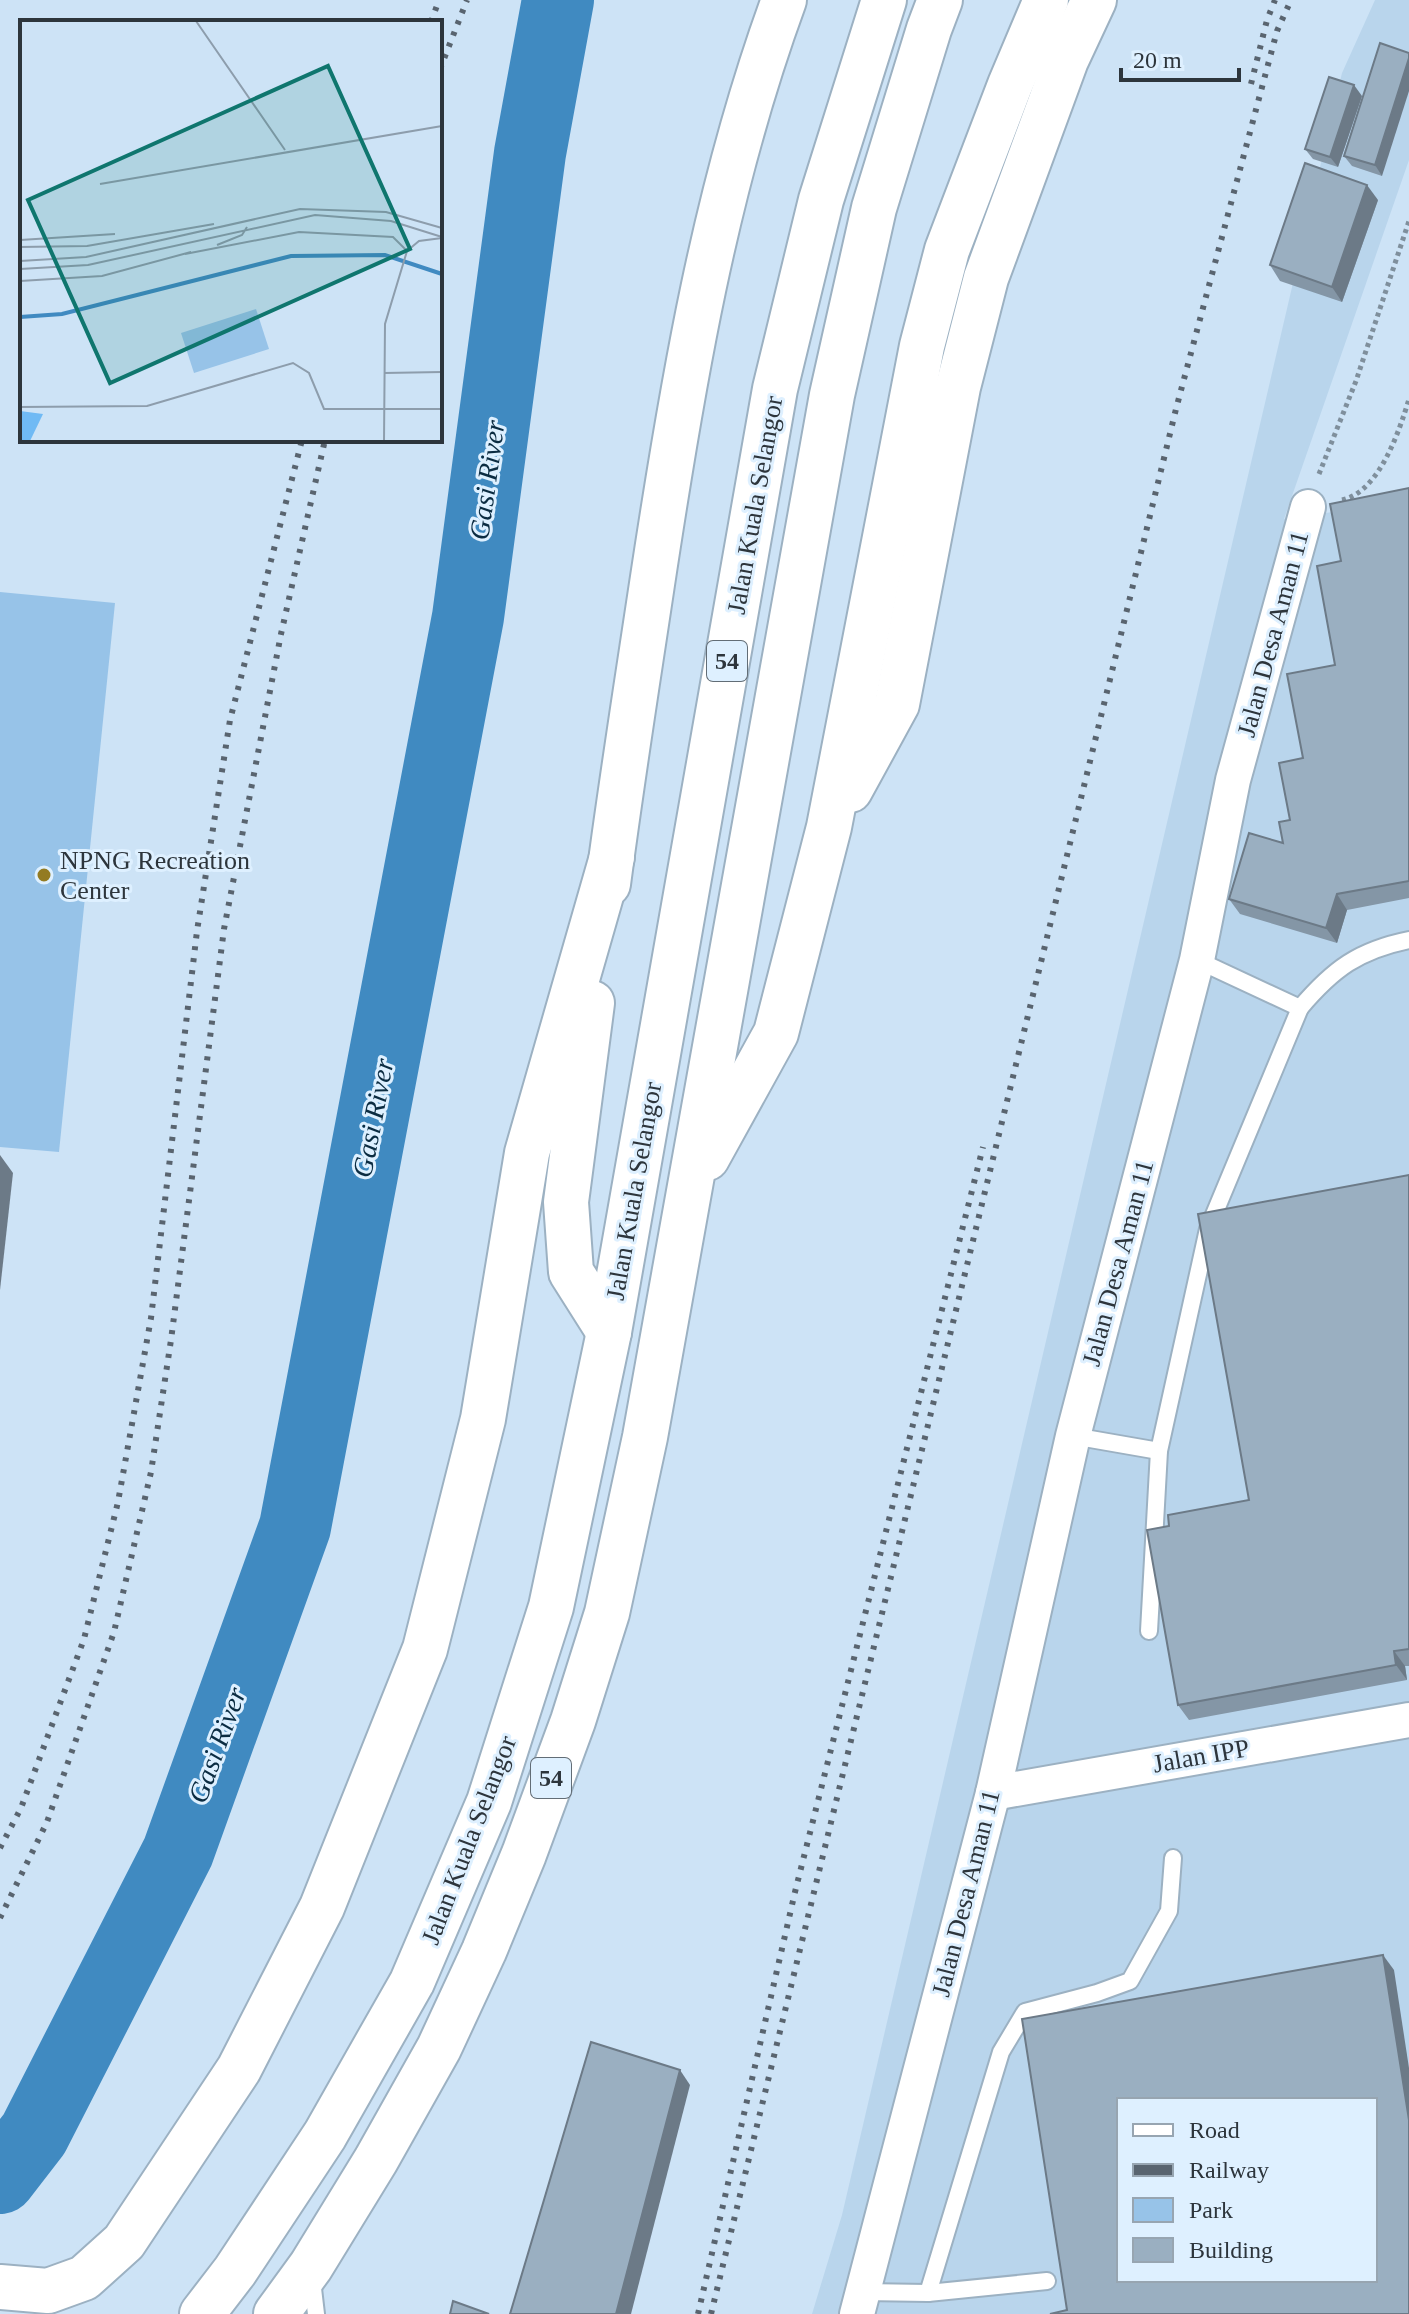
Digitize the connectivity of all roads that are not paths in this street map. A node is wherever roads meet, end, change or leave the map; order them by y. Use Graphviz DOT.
graph roads {
  1 [pos="784,0"];
  2 [pos="884,0"];
  3 [pos="940,0"];
  4 [pos="1046,0"];
  5 [pos="1094,0"];
  6 [pos="1308,507"];
  7 [pos="829,827"];
  8 [pos="612,857"];
  9 [pos="1409,940"];
  10 [pos="1197,960"];
  11 [pos="1300,1008"];
  12 [pos="689,1191"];
  13 [pos="609,1332"];
  14 [pos="1073,1436"];
  15 [pos="1159,1451"];
  16 [pos="1149,1631"];
  17 [pos="1409,1720"];
  18 [pos="993,1793"];
  19 [pos="1173,1858"];
  20 [pos="311,2266"];
  21 [pos="1047,2281"];
  22 [pos="0,2287"];
  23 [pos="0,2293"];
  24 [pos="928,2293"];
  25 [pos="860,2303"];
  26 [pos="13,2314"];
  27 [pos="202,2314"];
  28 [pos="276,2314"];
  29 [pos="316,2314"];
  1 -- 8 [label="highway"];
  2 -- 13 [label="highway, Jalan Kuala Selangor / 54"];
  3 -- 12 [label="highway, Jalan Kuala Selangor / 54"];
  4 -- 7 [label="highway"];
  5 -- 7 [label="highway"];
  6 -- 10 [label="street, Jalan Desa Aman 11"];
  7 -- 12 [label="highway"];
  8 -- 13 [label="highway"];
  8 -- 22 [label="highway"];
  9 -- 11 [label="lane"];
  10 -- 11 [label="lane"];
  10 -- 14 [label="street, Jalan Desa Aman 11"];
  11 -- 15 [label="lane"];
  12 -- 20 [label="highway, Jalan Kuala Selangor / 54"];
  13 -- 27 [label="highway, Jalan Kuala Selangor / 54"];
  14 -- 15 [label="lane"];
  14 -- 18 [label="street, Jalan Desa Aman 11"];
  15 -- 16 [label="lane"];
  17 -- 18 [label="street, Jalan IPP"];
  18 -- 25 [label="street, Jalan Desa Aman 11"];
  19 -- 24 [label="lane"];
  20 -- 28 [label="highway, Jalan Kuala Selangor / 54"];
  20 -- 29 [label="lane"];
  21 -- 24 [label="lane"];
  23 -- 26 [label="highway"];
  24 -- 25 [label="lane"];
}
